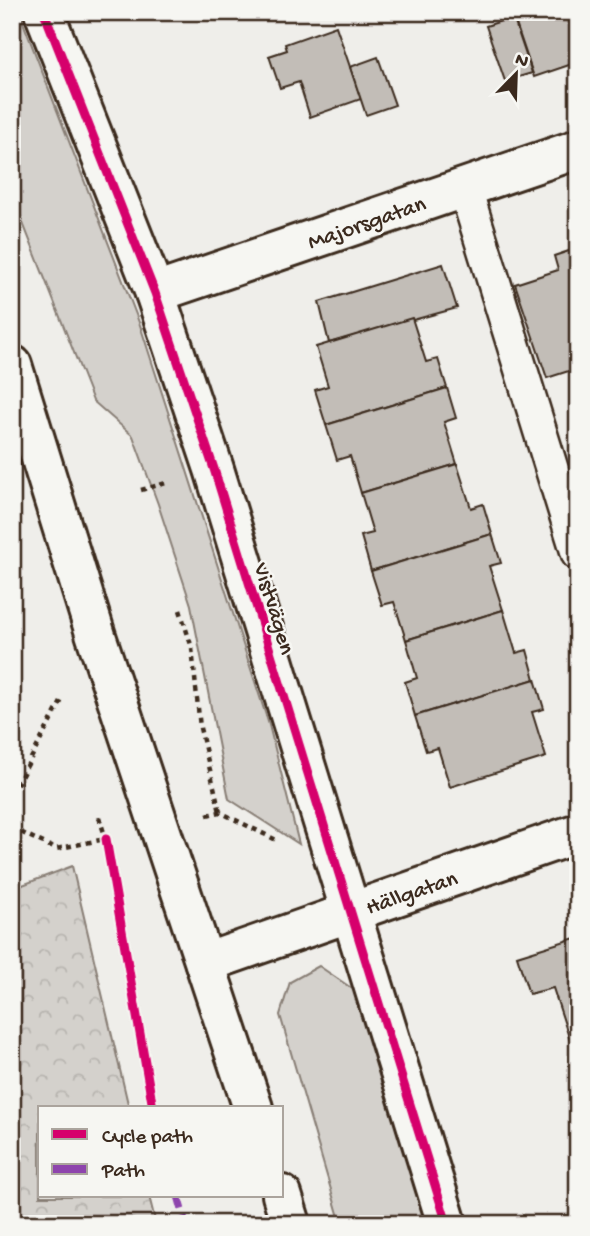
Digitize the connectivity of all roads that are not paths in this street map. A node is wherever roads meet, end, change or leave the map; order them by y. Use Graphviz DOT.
graph roads {
  1 [pos="44,12"];
  2 [pos="578,149"];
  3 [pos="465,188"];
  4 [pos="155,293"];
  5 [pos="12,365"];
  6 [pos="578,554"];
  7 [pos="578,833"];
  8 [pos="349,912"];
  9 [pos="205,963"];
  10 [pos="252,1106"];
  11 [pos="283,1198"];
  12 [pos="291,1224"];
  13 [pos="446,1224"];
  1 -- 4 [label="street, Vistvägen"];
  2 -- 3 [label="street, Majorsgatan"];
  3 -- 4 [label="street, Majorsgatan"];
  3 -- 6 [label="lane"];
  4 -- 8 [label="street, Vistvägen"];
  5 -- 9 [label="street"];
  7 -- 8 [label="street, Hällgatan"];
  8 -- 9 [label="street, Hällgatan"];
  8 -- 13 [label="street, Vistvägen"];
  9 -- 10 [label="street"];
  11 -- 12 [label="street"];
}
